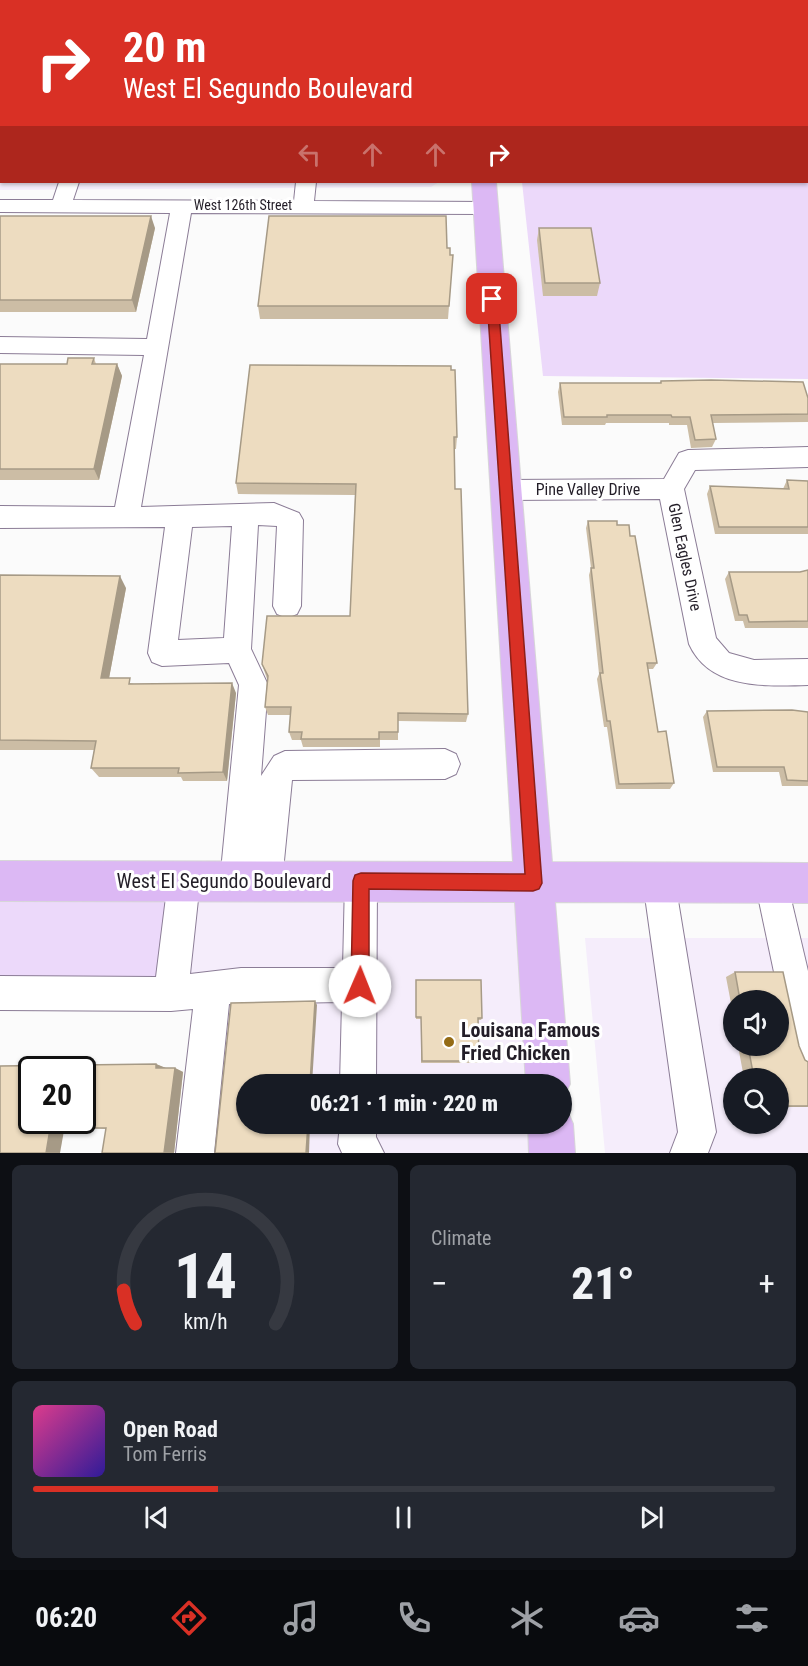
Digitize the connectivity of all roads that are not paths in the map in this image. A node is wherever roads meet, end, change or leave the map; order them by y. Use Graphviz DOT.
graph roads {
  1 [pos="69,183"];
  2 [pos="306,183"];
  3 [pos="485,195"];
  4 [pos="61,205"];
  5 [pos="182,205"];
  6 [pos="0,206"];
  7 [pos="303,206"];
  8 [pos="0,345"];
  9 [pos="156,347"];
  10 [pos="808,457"];
  11 [pos="671,489"];
  12 [pos="506,490"];
  13 [pos="246,515"];
  14 [pos="180,516"];
  15 [pos="0,517"];
  16 [pos="126,518"];
  17 [pos="287,606"];
  18 [pos="237,650"];
  19 [pos="808,672"];
  20 [pos="445,764"];
  21 [pos="0,881"];
  22 [pos="184,881"];
  23 [pos="251,881"];
  24 [pos="361,881"];
  25 [pos="659,882"];
  26 [pos="790,882"];
  27 [pos="533,883"];
  28 [pos="360,986"];
  29 [pos="213,989"];
  30 [pos="0,993"];
  31 [pos="171,994"];
  32 [pos="808,1048"];
  33 [pos="358,1074"];
  34 [pos="547,1074"];
  35 [pos="358,1134"];
  36 [pos="551,1134"];
  37 [pos="195,1153"];
  38 [pos="365,1153"];
  39 [pos="552,1153"];
  40 [pos="690,1153"];
  1 -- 4 [label="street"];
  2 -- 7 [label="street"];
  3 -- 7 [label="street, West 126th Street"];
  3 -- 12 [label="main road"];
  4 -- 5 [label="street, West 126th Street"];
  4 -- 6 [label="street, West 126th Street"];
  5 -- 7 [label="street, West 126th Street"];
  5 -- 9 [label="street"];
  8 -- 9 [label="street"];
  9 -- 16 [label="street"];
  10 -- 11 [label="street, Glen Eagles Drive"];
  11 -- 12 [label="street, Pine Valley Drive"];
  11 -- 19 [label="street, Glen Eagles Drive"];
  12 -- 27 [label="main road"];
  13 -- 14 [label="street"];
  13 -- 17 [label="street"];
  13 -- 18 [label="street"];
  14 -- 16 [label="street"];
  14 -- 18 [label="street"];
  15 -- 16 [label="street"];
  18 -- 23 [label="street"];
  20 -- 23 [label="street"];
  21 -- 22 [label="main road, West El Segundo Boulevard"];
  22 -- 23 [label="main road, West El Segundo Boulevard"];
  22 -- 31 [label="street"];
  23 -- 24 [label="main road, West El Segundo Boulevard"];
  24 -- 27 [label="main road, West El Segundo Boulevard"];
  24 -- 28 [label="street"];
  25 -- 26 [label="main road, West El Segundo Boulevard"];
  25 -- 27 [label="main road, West El Segundo Boulevard"];
  25 -- 40 [label="street"];
  26 -- 32 [label="street"];
  27 -- 34 [label="main road"];
  28 -- 29 [label="street"];
  28 -- 33 [label="street"];
  29 -- 31 [label="street"];
  29 -- 37 [label="street"];
  30 -- 31 [label="street"];
  35 -- 38 [label="street"];
  36 -- 39 [label="main road"];
}
